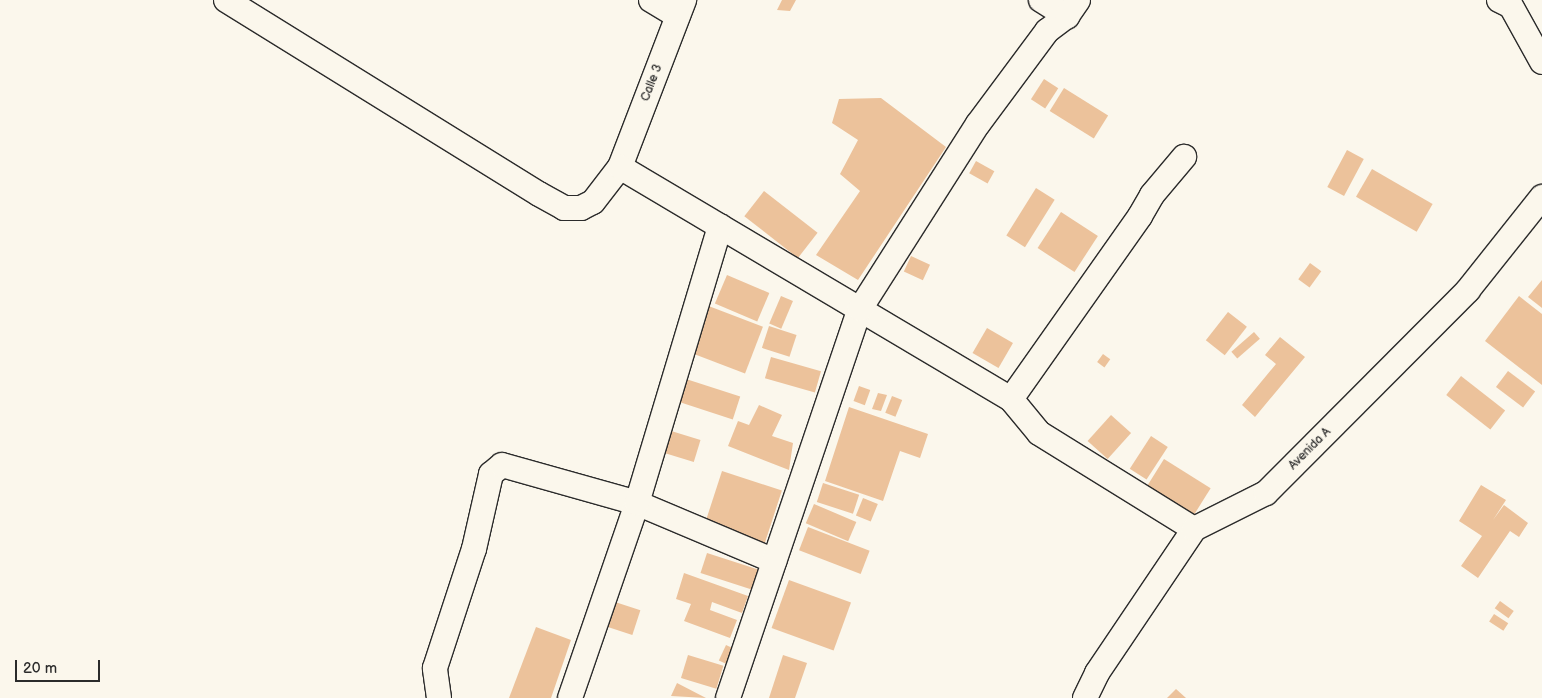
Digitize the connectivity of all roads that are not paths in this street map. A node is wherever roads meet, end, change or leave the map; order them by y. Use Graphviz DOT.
graph roads {
  1 [pos="226,0"];
  2 [pos="651,0"];
  3 [pos="1041,0"];
  4 [pos="1507,2"];
  5 [pos="681,8"];
  6 [pos="1072,8"];
  7 [pos="1542,24"];
  8 [pos="1542,62"];
  9 [pos="1184,157"];
  10 [pos="620,167"];
  11 [pos="1542,197"];
  12 [pos="720,226"];
  13 [pos="860,309"];
  14 [pos="1011,399"];
  15 [pos="637,503"];
  16 [pos="1194,529"];
  17 [pos="774,561"];
  18 [pos="439,698"];
  19 [pos="570,698"];
  20 [pos="728,698"];
  21 [pos="1085,698"];
  1 -- 10 [label="street, Calle 3"];
  2 -- 5 [label="street"];
  3 -- 6 [label="street"];
  4 -- 7 [label="street"];
  4 -- 8 [label="street"];
  5 -- 10 [label="street, Calle 3"];
  6 -- 13 [label="street"];
  9 -- 14 [label="street"];
  10 -- 12 [label="street"];
  11 -- 16 [label="street, Avenida A"];
  12 -- 13 [label="street"];
  12 -- 15 [label="street"];
  13 -- 14 [label="street"];
  13 -- 17 [label="street"];
  14 -- 16 [label="street"];
  15 -- 17 [label="street"];
  15 -- 18 [label="street"];
  15 -- 19 [label="street"];
  16 -- 21 [label="street, Avenida A"];
  17 -- 20 [label="street"];
}
